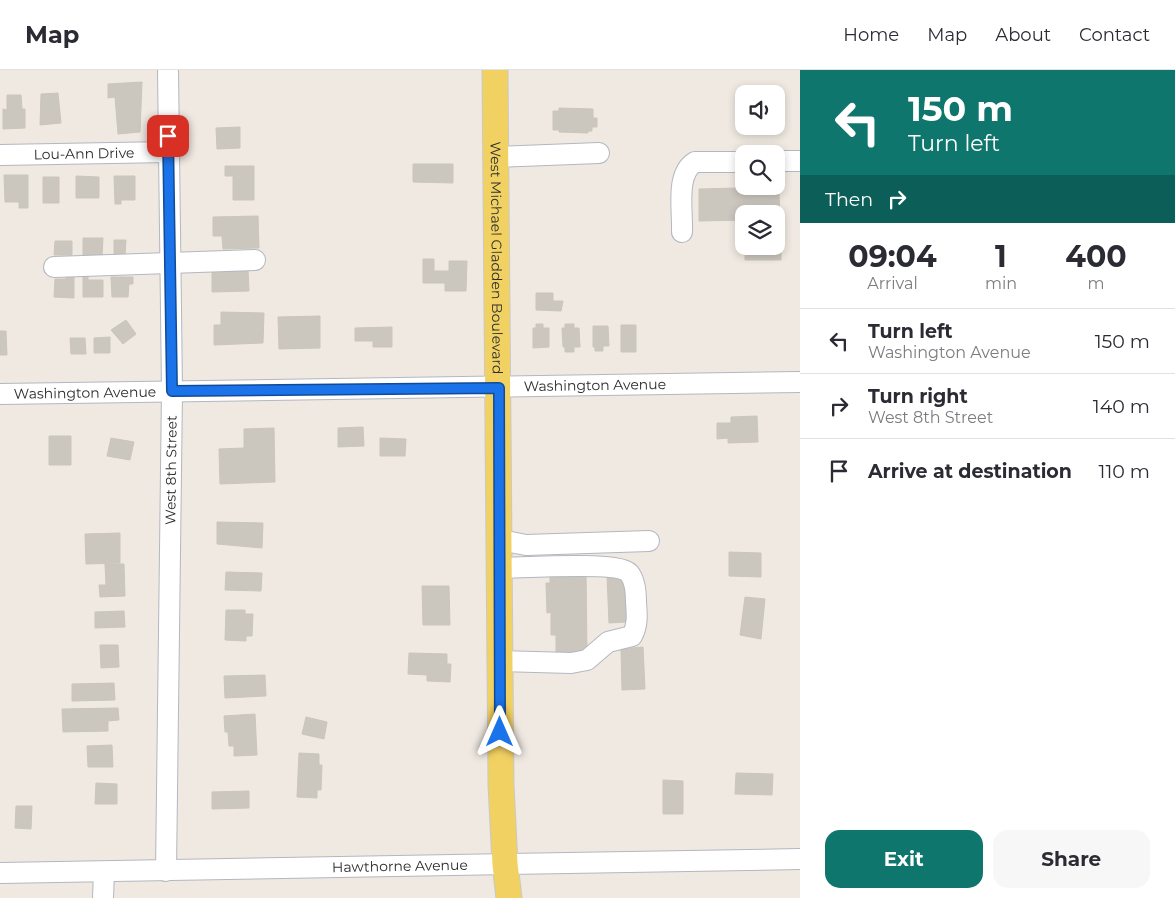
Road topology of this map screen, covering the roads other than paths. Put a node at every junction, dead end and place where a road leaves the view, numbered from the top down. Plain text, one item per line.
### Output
1 (168, 70) edge
2 (495, 70) edge
3 (168, 152) junction
4 (599, 153) dead end
5 (0, 156) edge
6 (496, 157) junction
7 (785, 161) edge
8 (800, 161) edge
9 (735, 162) edge
10 (682, 232) dead end
11 (254, 260) dead end
12 (170, 264) junction
13 (54, 267) dead end
14 (800, 382) edge
15 (499, 388) junction
16 (172, 391) junction
17 (0, 394) edge
18 (500, 540) junction
19 (649, 541) dead end
20 (500, 568) junction
21 (500, 661) junction
22 (800, 859) edge
23 (504, 864) junction
24 (166, 871) junction
25 (104, 872) junction
26 (0, 873) edge
27 (103, 898) edge
28 (509, 898) edge

1 - 3 street, West 8th Street
2 - 6 main road, West Michael Gladden Boulevard
3 - 5 street, Lou-Ann Drive
3 - 12 street, West 8th Street
4 - 6 street
6 - 15 main road, West Michael Gladden Boulevard
7 - 8 street
9 - 10 street
11 - 12 street
12 - 13 street
12 - 16 street, West 8th Street
14 - 15 street, Washington Avenue
15 - 16 street, Washington Avenue
15 - 18 main road, West Michael Gladden Boulevard
16 - 17 street, Washington Avenue
16 - 24 street, West 8th Street
18 - 19 street
18 - 20 main road, West Michael Gladden Boulevard
20 - 21 main road, West Michael Gladden Boulevard
20 - 21 street
21 - 23 main road, West Michael Gladden Boulevard
22 - 23 street, Hawthorne Avenue
23 - 24 street, Hawthorne Avenue
23 - 28 main road, West Michael Gladden Boulevard
24 - 25 street, Hawthorne Avenue
25 - 26 street, Hawthorne Avenue
25 - 27 street

